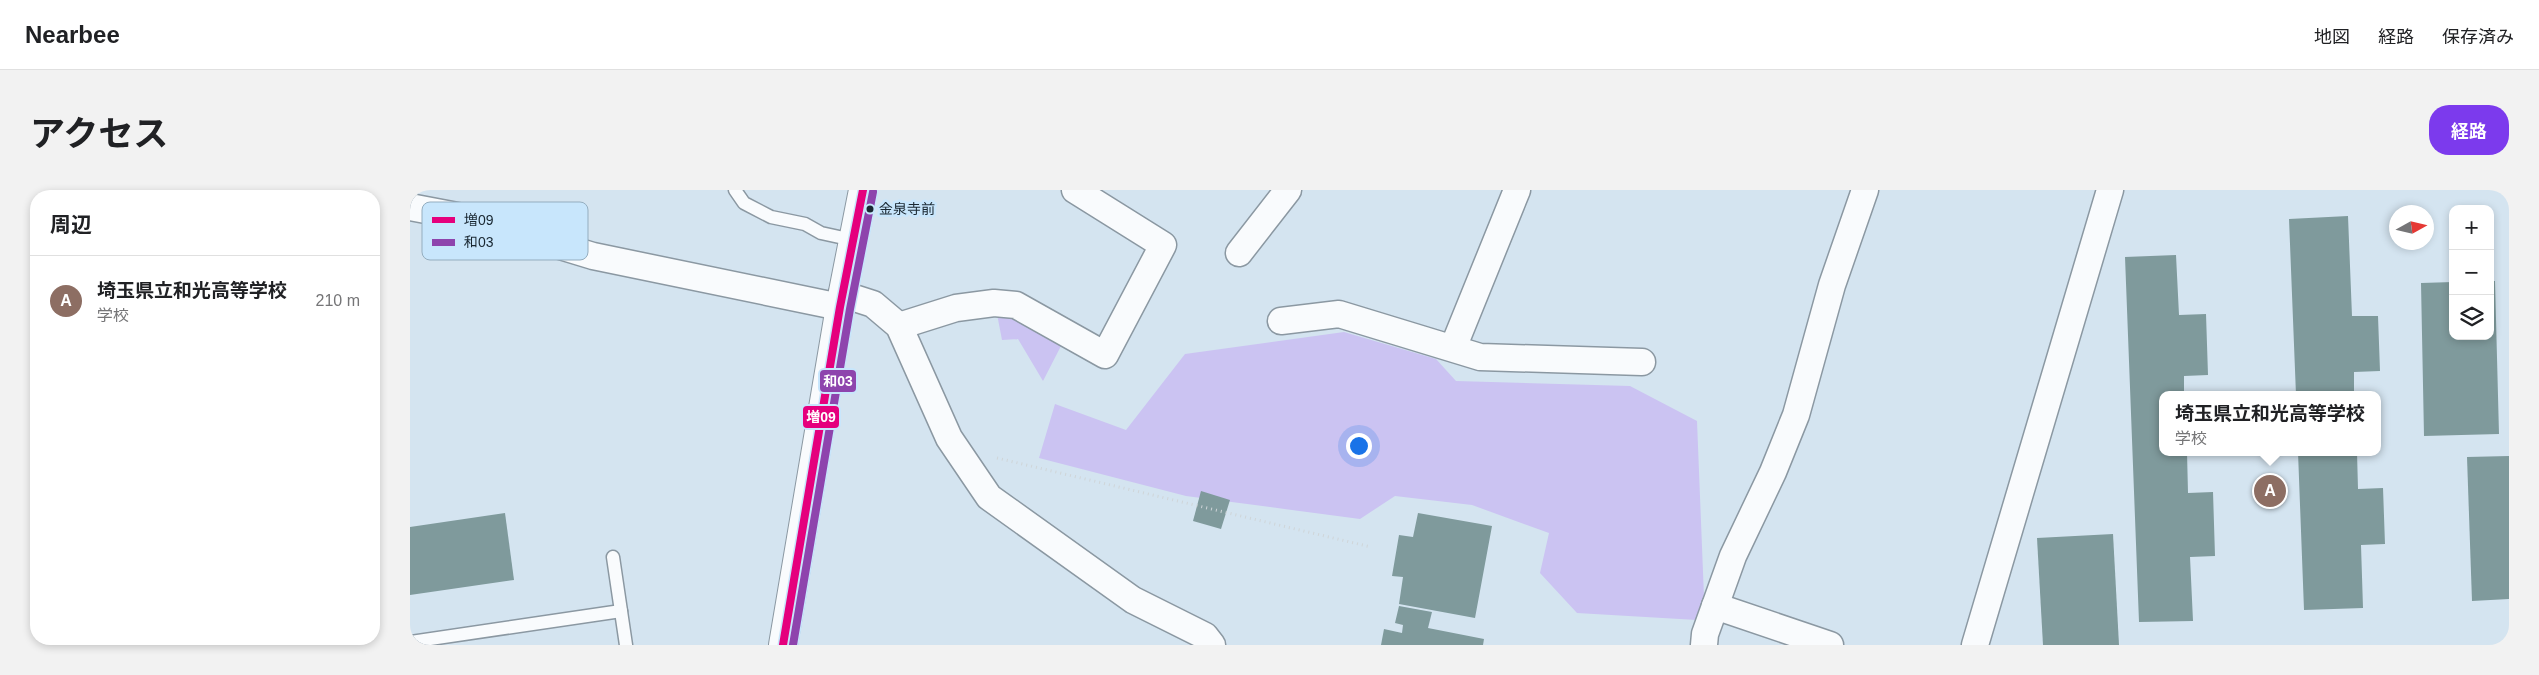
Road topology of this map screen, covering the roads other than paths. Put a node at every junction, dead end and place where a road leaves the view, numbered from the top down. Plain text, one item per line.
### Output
1 (735, 190) edge
2 (863, 190) edge
3 (1075, 190) edge
4 (1288, 190) edge
5 (1517, 190) edge
6 (1865, 190) edge
7 (2110, 190) edge
8 (853, 240) junction
9 (1239, 252) dead end
10 (588, 254) edge
11 (841, 301) junction
12 (1281, 321) dead end
13 (899, 326) junction
14 (1453, 348) junction
15 (1642, 362) dead end
16 (614, 557) dead end
17 (1715, 606) junction
18 (621, 611) junction
19 (410, 642) edge
20 (626, 645) edge
21 (783, 645) edge
22 (1212, 645) edge
23 (1704, 645) edge
24 (1830, 645) edge
25 (1975, 645) edge

1 - 8 lane
2 - 8 street
3 - 13 street
4 - 9 street
5 - 14 street
6 - 17 street
7 - 25 street
8 - 11 street
10 - 11 street
11 - 13 street
11 - 21 street
12 - 14 street
13 - 22 street
14 - 15 street
16 - 18 lane
17 - 23 street
17 - 24 street
18 - 19 lane
18 - 20 lane

